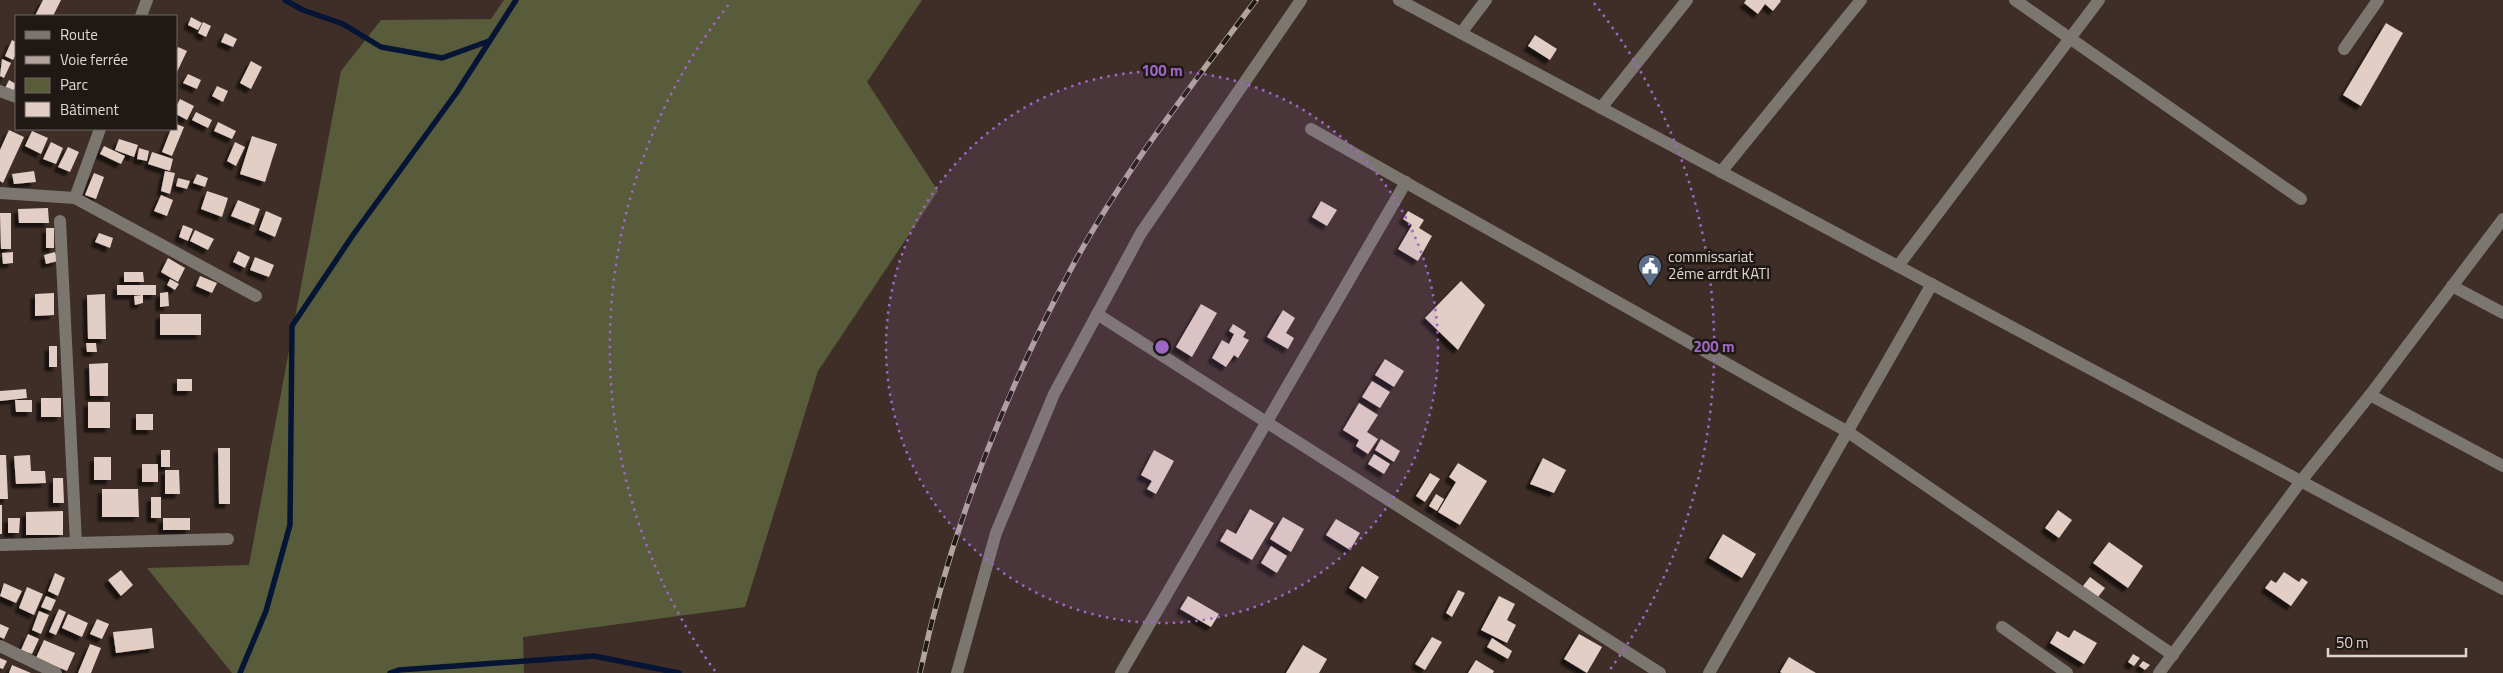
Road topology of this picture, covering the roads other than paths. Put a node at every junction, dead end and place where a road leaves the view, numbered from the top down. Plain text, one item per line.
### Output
1 (147, 0) edge
2 (1301, 0) edge
3 (1399, 0) edge
4 (1486, 0) edge
5 (1687, 0) edge
6 (1861, 0) edge
7 (2015, 0) edge
8 (2099, 0) edge
9 (2378, 0) edge
10 (141, 15) edge
11 (1462, 33) junction
12 (2069, 40) junction
13 (2344, 49) dead end
14 (0, 91) edge
15 (15, 97) edge
16 (1601, 108) junction
17 (1311, 129) dead end
18 (100, 130) edge
19 (1721, 172) junction
20 (1406, 182) junction
21 (0, 193) edge
22 (75, 198) junction
23 (2301, 199) dead end
24 (2503, 219) edge
25 (60, 221) dead end
26 (1898, 266) junction
27 (1932, 284) junction
28 (2452, 286) junction
29 (256, 296) dead end
30 (2503, 313) edge
31 (1097, 314) junction
32 (2370, 396) junction
33 (1266, 422) junction
34 (1848, 432) junction
35 (2503, 466) edge
36 (2301, 481) junction
37 (228, 539) dead end
38 (76, 543) junction
39 (0, 545) edge
40 (2503, 589) edge
41 (2002, 627) dead end
42 (0, 646) edge
43 (2173, 655) junction
44 (56, 673) edge
45 (957, 673) edge
46 (1121, 673) edge
47 (1660, 673) edge
48 (1709, 673) edge
49 (2067, 673) edge
50 (2159, 673) edge

1 - 10 street
2 - 31 street
3 - 11 street
4 - 11 street
5 - 16 street
6 - 19 street
7 - 12 street
8 - 12 street
9 - 13 street
11 - 16 street
12 - 23 street
12 - 26 street
14 - 15 street
16 - 19 street
17 - 20 street
18 - 22 street
19 - 26 street
20 - 33 street
20 - 34 street
21 - 22 street
22 - 29 street
24 - 28 street
25 - 38 street
26 - 27 street
27 - 34 street
27 - 36 street
28 - 30 street
28 - 32 street
31 - 33 street
31 - 45 street
32 - 35 street
32 - 36 street
33 - 46 street
33 - 47 street
34 - 43 street
34 - 48 street
36 - 40 street
36 - 43 street
37 - 38 street
38 - 39 street
41 - 49 street
42 - 44 street
43 - 50 street

